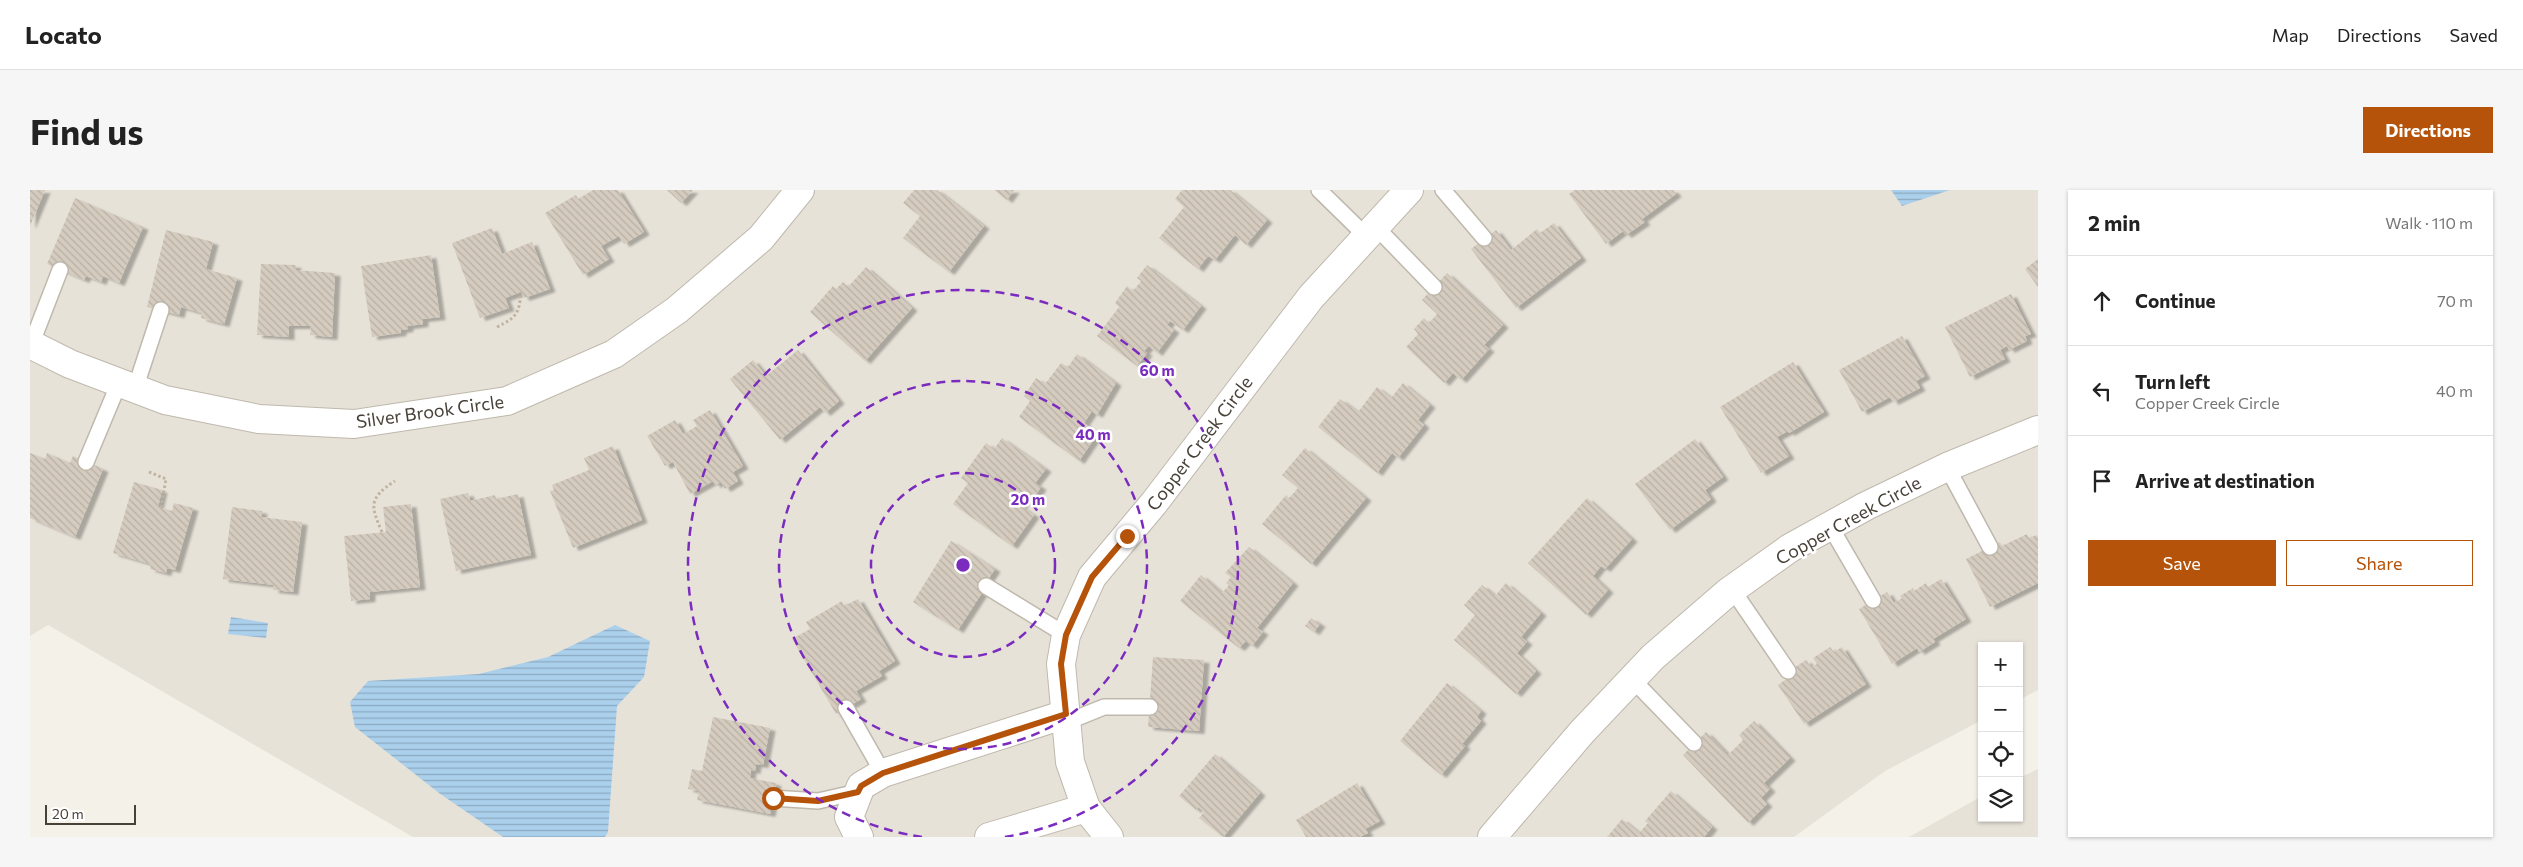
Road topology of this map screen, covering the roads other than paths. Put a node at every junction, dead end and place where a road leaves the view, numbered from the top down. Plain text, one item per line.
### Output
1 (800, 190) edge
2 (1320, 190) edge
3 (1408, 190) edge
4 (1443, 190) edge
5 (1371, 231) junction
6 (1484, 238) dead end
7 (60, 270) dead end
8 (1434, 287) dead end
9 (161, 310) dead end
10 (30, 344) edge
11 (127, 386) junction
12 (2038, 430) edge
13 (86, 462) dead end
14 (1948, 467) junction
15 (1830, 526) junction
16 (1990, 547) dead end
17 (986, 586) dead end
18 (1732, 589) junction
19 (1873, 600) dead end
20 (1066, 635) junction
21 (1788, 671) dead end
22 (1632, 679) junction
23 (1150, 707) dead end
24 (846, 708) dead end
25 (1066, 718) junction
26 (1694, 743) dead end
27 (883, 773) junction
28 (858, 792) junction
29 (773, 798) dead end
30 (1086, 808) junction
31 (859, 837) edge
32 (989, 837) edge
33 (1109, 837) edge
34 (1492, 837) edge

1 - 11 street, Silver Brook Circle
2 - 5 lane
3 - 5 street, Copper Creek Circle
4 - 6 lane
5 - 8 lane
5 - 20 street, Copper Creek Circle
7 - 10 lane
9 - 11 lane
10 - 11 street, Silver Brook Circle
11 - 13 lane
12 - 14 street, Copper Creek Circle
14 - 15 street, Copper Creek Circle
14 - 16 lane
15 - 18 street, Copper Creek Circle
15 - 19 lane
17 - 20 lane
18 - 21 lane
18 - 22 street, Copper Creek Circle
20 - 25 street, Copper Creek Circle
22 - 26 lane
22 - 34 street, Copper Creek Circle
23 - 25 lane
24 - 27 lane
25 - 27 street
25 - 30 street, Copper Creek Circle
27 - 28 street
28 - 29 lane
28 - 31 street
30 - 32 street
30 - 33 street, Copper Creek Circle

